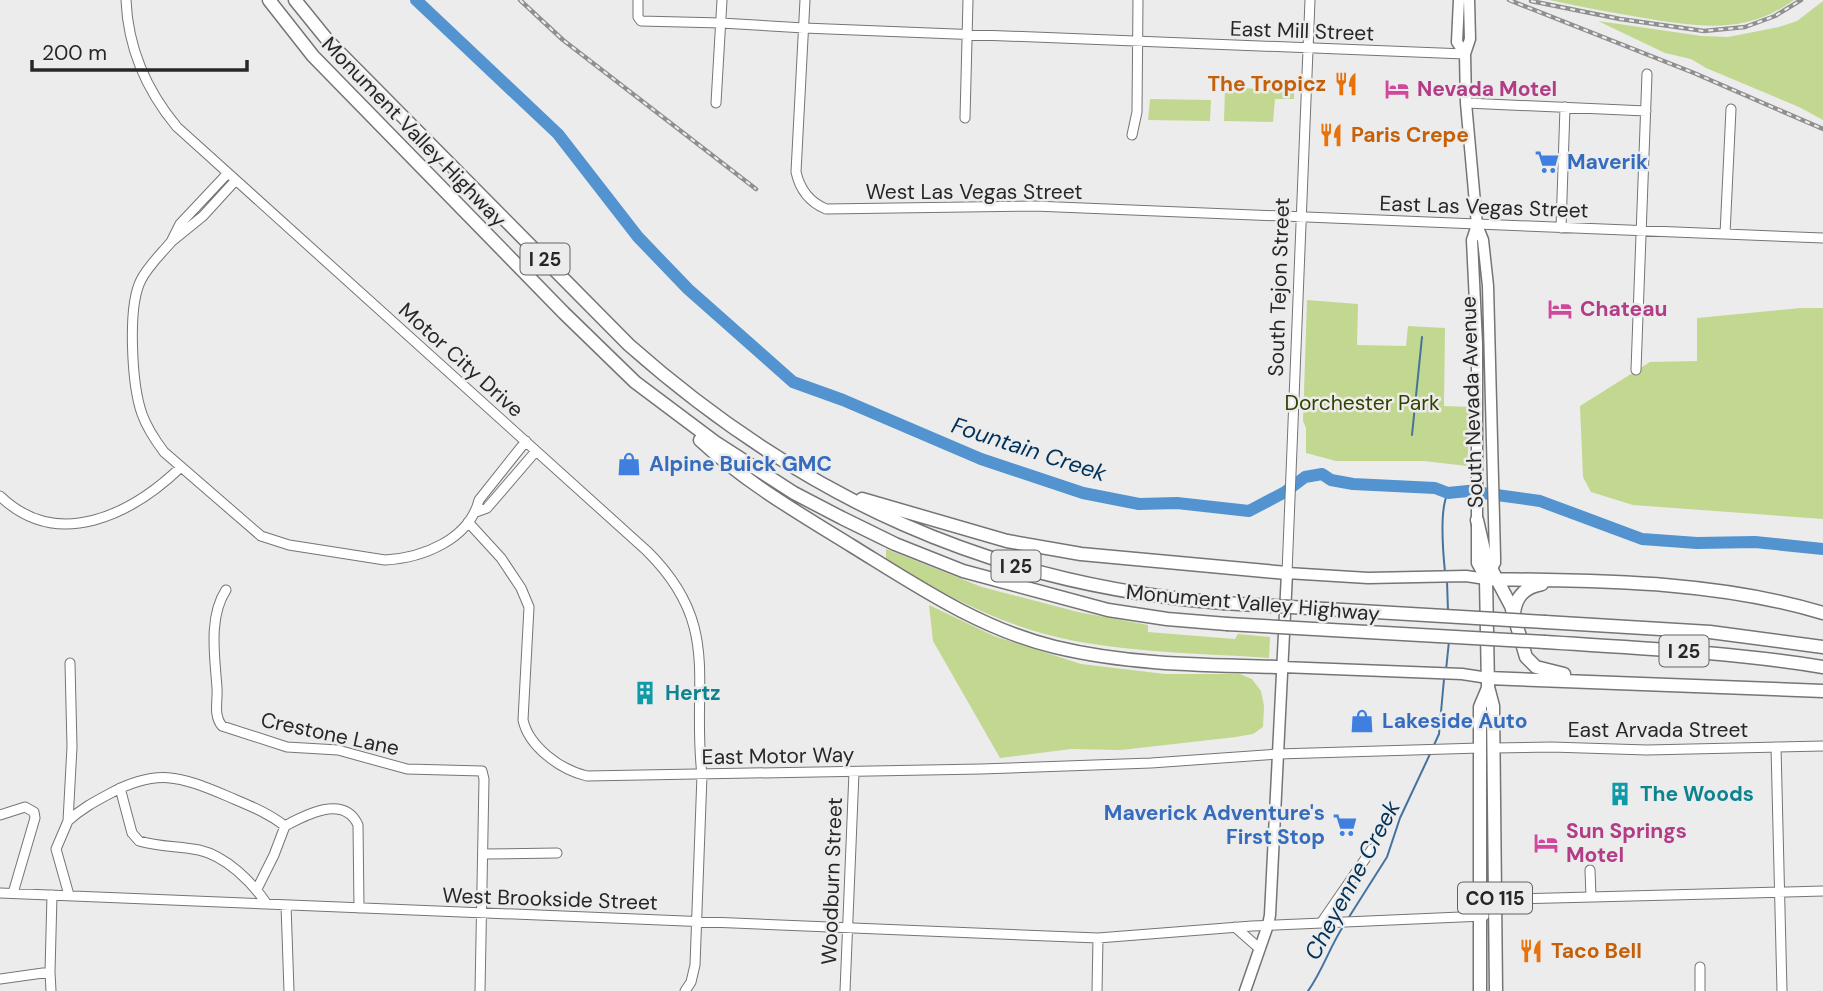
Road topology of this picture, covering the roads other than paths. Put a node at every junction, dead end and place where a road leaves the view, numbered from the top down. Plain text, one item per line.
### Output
1 (126, 0) edge
2 (269, 0) edge
3 (295, 0) edge
4 (638, 0) edge
5 (722, 0) edge
6 (805, 0) edge
7 (968, 0) edge
8 (1138, 0) edge
9 (1310, 0) edge
10 (1459, 0) edge
11 (1469, 0) edge
12 (721, 23) junction
13 (804, 28) junction
14 (968, 34) junction
15 (1138, 42) junction
16 (1308, 49) junction
17 (1465, 54) junction
18 (1647, 74) dead end
19 (716, 103) dead end
20 (1466, 103) junction
21 (1565, 107) junction
22 (1731, 109) dead end
23 (1646, 111) junction
24 (965, 118) dead end
25 (1132, 135) dead end
26 (228, 174) junction
27 (236, 181) junction
28 (1144, 211) joint
29 (1301, 218) junction
30 (1477, 225) junction
31 (1561, 228) junction
32 (1641, 230) junction
33 (1726, 234) junction
34 (1823, 238) edge
35 (172, 242) junction
36 (1636, 370) dead end
37 (661, 404) junction
38 (526, 441) junction
39 (536, 452) junction
40 (181, 467) junction
41 (822, 485) junction
42 (0, 496) edge
43 (476, 512) junction
44 (1477, 520) joint
45 (468, 522) junction
46 (1486, 557) junction
47 (1287, 573) junction
48 (1491, 576) junction
49 (1619, 581) junction
50 (224, 592) dead end
51 (1823, 613) edge
52 (1513, 617) junction
53 (1823, 647) edge
54 (71, 663) dead end
55 (1282, 667) junction
56 (1823, 667) edge
57 (1488, 682) junction
58 (1669, 685) junction
59 (1823, 691) edge
60 (1823, 746) edge
61 (1776, 747) junction
62 (1480, 748) junction
63 (1494, 748) junction
64 (1278, 754) junction
65 (854, 772) junction
66 (702, 775) junction
67 (120, 788) junction
68 (0, 815) edge
69 (68, 821) junction
70 (285, 826) junction
71 (1372, 849) dead end
72 (556, 853) dead end
73 (484, 854) junction
74 (1590, 870) dead end
75 (257, 889) junction
76 (1823, 891) edge
77 (1780, 892) junction
78 (0, 893) edge
79 (13, 893) junction
80 (52, 895) junction
81 (69, 895) junction
82 (1591, 897) junction
83 (1479, 900) junction
84 (1495, 900) junction
85 (267, 904) junction
86 (286, 905) junction
87 (359, 908) junction
88 (483, 913) junction
89 (1495, 915) junction
90 (1479, 916) junction
91 (697, 923) junction
92 (1321, 923) junction
93 (1268, 925) junction
94 (1235, 927) junction
95 (848, 928) junction
96 (1098, 938) junction
97 (1260, 949) junction
98 (1700, 967) dead end
99 (50, 972) junction
100 (0, 979) edge
101 (1481, 989) edge
102 (51, 991) edge
103 (289, 991) edge
104 (480, 991) edge
105 (685, 991) edge
106 (845, 991) edge
107 (1097, 991) edge
108 (1245, 991) edge
109 (1496, 991) edge
110 (1700, 991) edge
111 (1782, 991) edge

1 - 26 street, Motor City Drive
2 - 37 highway, Monument Valley Highway / I 25
3 - 41 highway, Monument Valley Highway / I 25
4 - 12 street, East Mill Street
5 - 12 street
6 - 13 street
7 - 14 street
8 - 15 street
9 - 16 street, South Tejon Street
10 - 17 main road, South Nevada Avenue
11 - 17 main road, South Nevada Avenue
12 - 13 street, East Mill Street
12 - 19 street
13 - 14 street, East Mill Street
13 - 28 street, West Las Vegas Street
14 - 15 street, East Mill Street
14 - 24 street
15 - 16 street, East Mill Street
15 - 25 street
16 - 17 street, East Mill Street
16 - 29 street, South Tejon Street
17 - 20 main road, South Nevada Avenue
18 - 23 street
20 - 21 street
20 - 30 main road, South Nevada Avenue
21 - 23 street
21 - 31 street
22 - 33 street
23 - 32 street
26 - 27 street, Motor City Drive
26 - 35 street
27 - 35 street
27 - 38 street, Motor City Drive
28 - 29 street, East Las Vegas Street
29 - 30 street, East Las Vegas Street
29 - 47 street, South Tejon Street
30 - 31 street, East Las Vegas Street
30 - 44 main road, South Nevada Avenue
30 - 46 main road, South Nevada Avenue
31 - 32 street, East Las Vegas Street
32 - 33 street, East Las Vegas Street
32 - 36 street
33 - 34 street, East Las Vegas Street
35 - 40 street
37 - 55 highway
37 - 56 highway, Monument Valley Highway / I 25, bridge
38 - 39 street, Motor City Drive
38 - 43 street
39 - 43 street
39 - 66 street, Motor City Drive
40 - 42 street
40 - 45 street
41 - 47 highway
41 - 53 highway, Monument Valley Highway / I 25, bridge
43 - 45 street
44 - 46 highway
45 - 66 street, East Motor Way
46 - 48 highway
47 - 48 main road
47 - 55 main road, South Tejon Street
48 - 49 highway
48 - 52 highway
48 - 57 highway, CO 115
49 - 51 highway
49 - 52 highway
50 - 73 street, Crestone Lane
52 - 58 highway
54 - 69 street
55 - 57 main road
55 - 64 main road, South Tejon Street
57 - 58 highway
57 - 62 highway, CO 115
57 - 63 highway, CO 115
58 - 59 highway
60 - 61 street, East Arvada Street
61 - 63 street, East Arvada Street
61 - 77 street
62 - 64 street
62 - 83 highway, CO 115
63 - 84 highway, CO 115
64 - 65 street, East Motor Way
64 - 93 main road, South Tejon Street
65 - 66 street, East Motor Way
65 - 95 street, Woodburn Street
66 - 91 street, Motor City Drive
67 - 69 street
67 - 70 street
67 - 75 street
68 - 79 street
69 - 81 street
70 - 75 street
70 - 87 street
71 - 92 street
72 - 73 street
73 - 88 street
74 - 82 street
75 - 85 street
76 - 77 street
77 - 82 street
77 - 111 street
78 - 79 street, West Brookside Street
79 - 80 street, West Brookside Street
80 - 81 street, West Brookside Street
80 - 99 street
81 - 85 street, West Brookside Street
82 - 84 street
83 - 84 street
83 - 90 highway, CO 115
84 - 89 highway, CO 115
85 - 86 street, West Brookside Street
86 - 87 street, West Brookside Street
86 - 103 street
87 - 88 street, West Brookside Street
88 - 91 street, West Brookside Street
88 - 104 street
89 - 90 street, West Brookside Street
89 - 109 highway, CO 115
90 - 92 street, West Brookside Street
90 - 101 highway, CO 115
91 - 95 street, West Brookside Street
91 - 105 street, Motor City Drive
92 - 93 street, West Brookside Street
93 - 94 street, West Brookside Street
93 - 97 main road, South Tejon Street
94 - 96 street, West Brookside Street
94 - 97 street
95 - 96 street, West Brookside Street
95 - 106 street, Woodburn Street
96 - 107 street
97 - 108 main road, South Tejon Street
98 - 110 street
99 - 100 street
99 - 102 street

